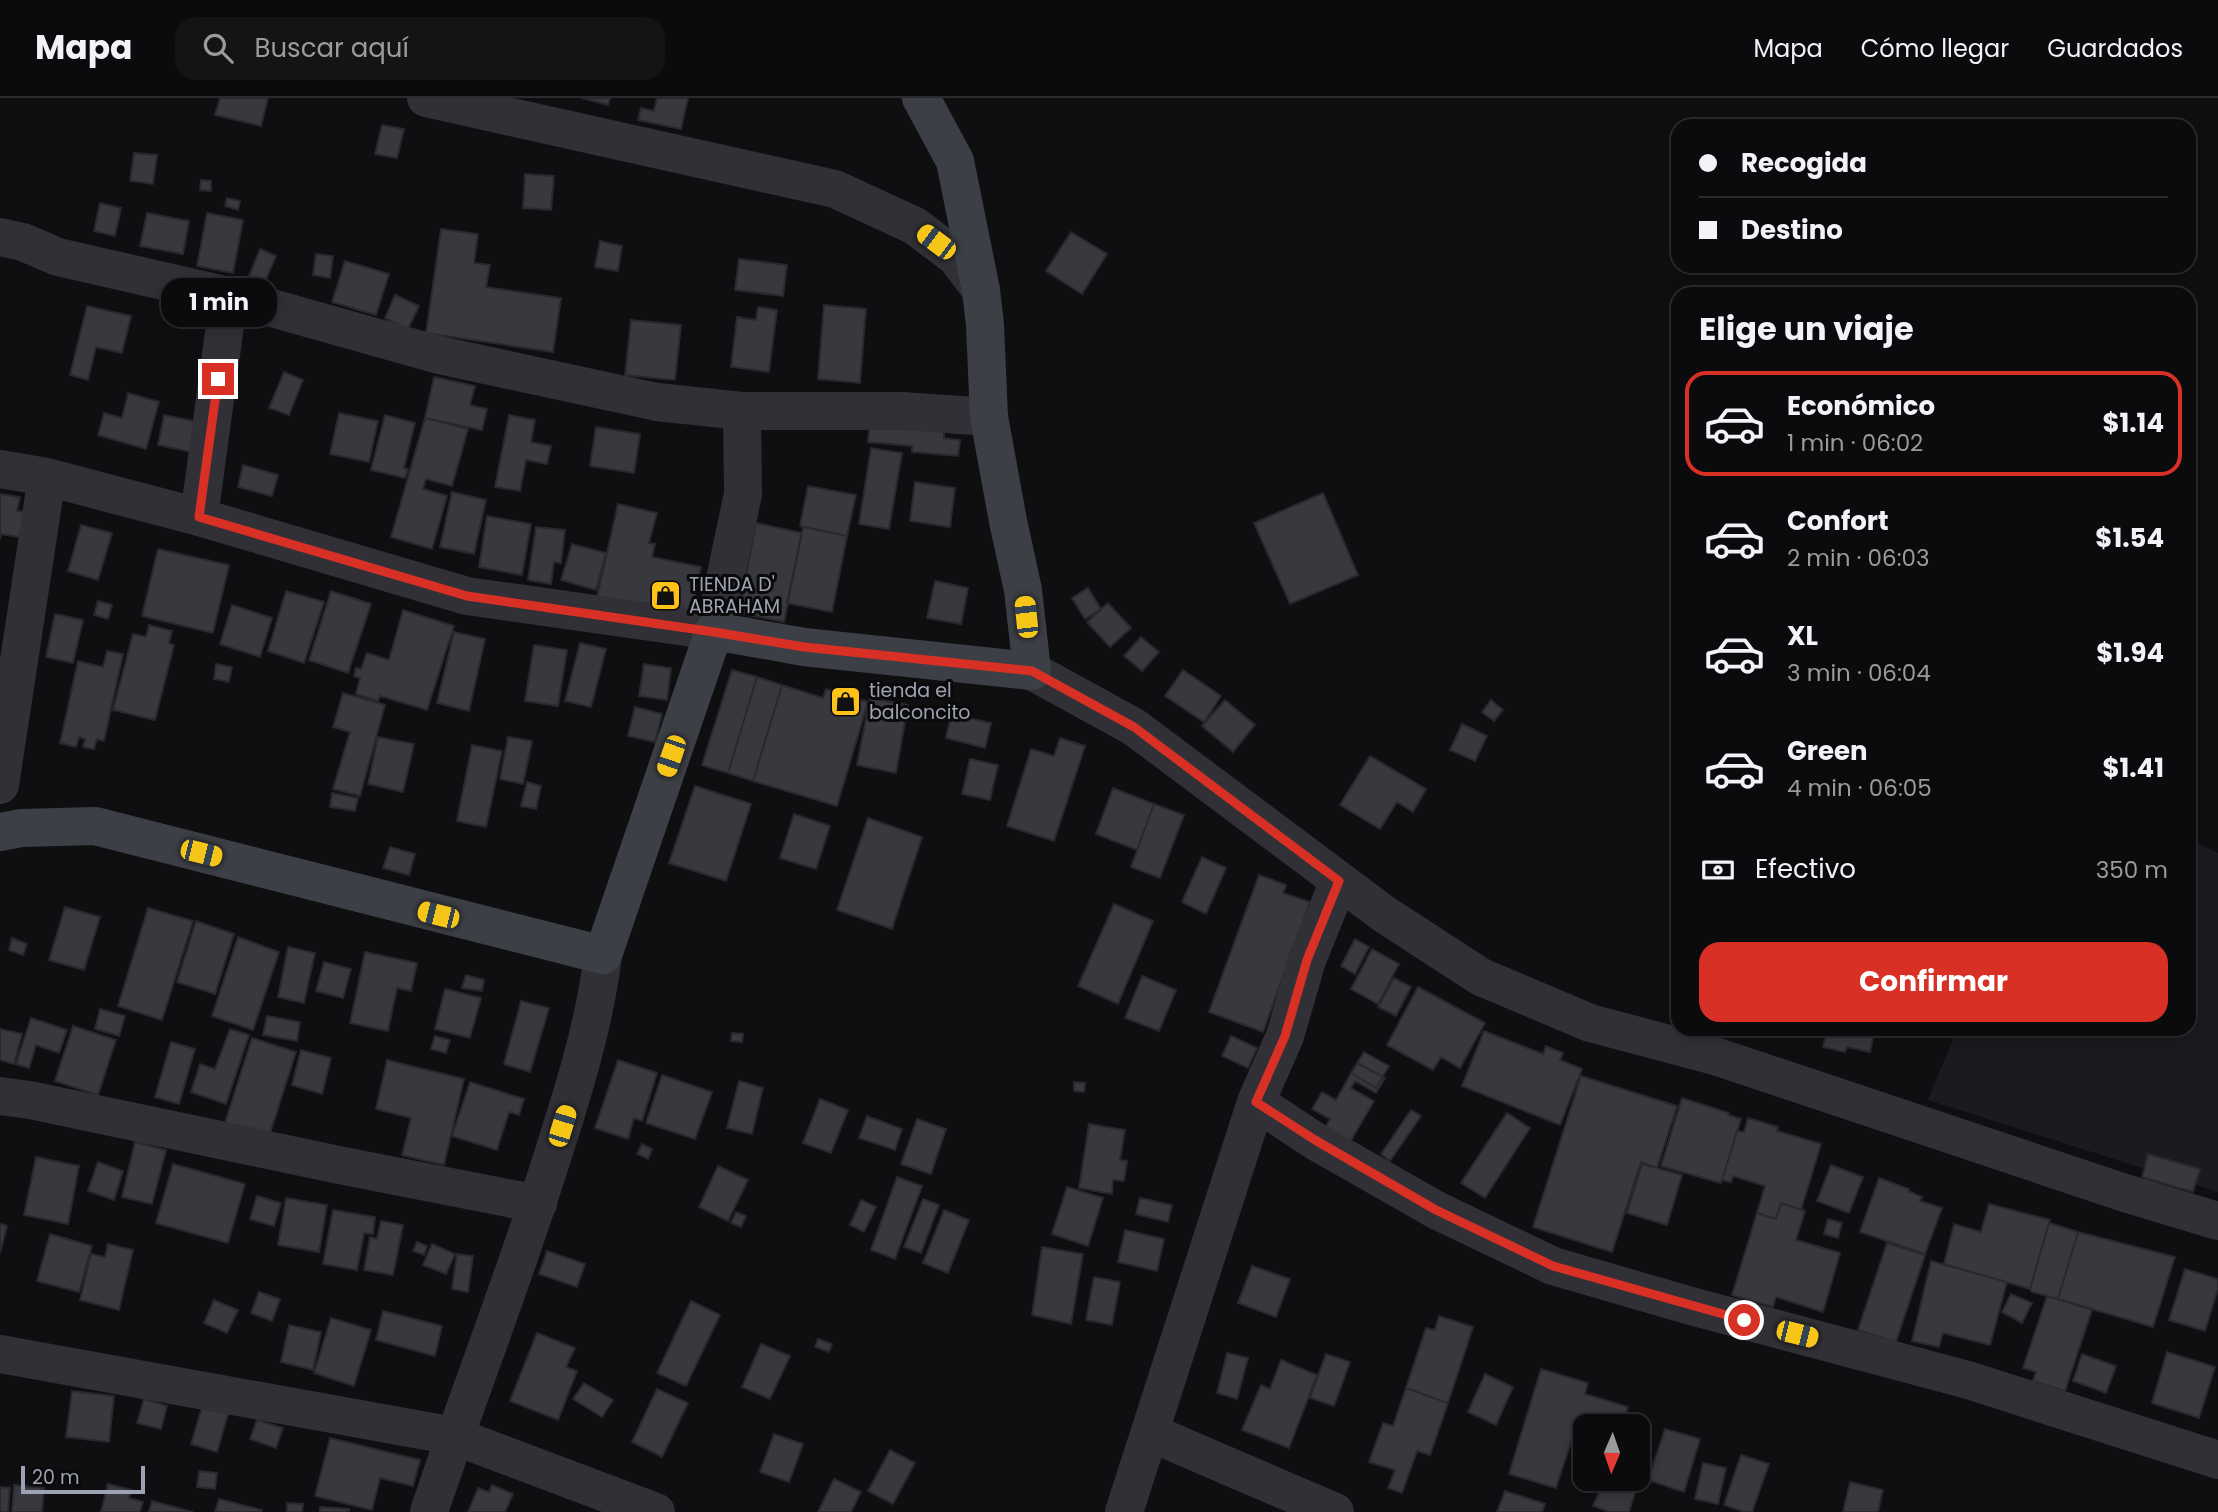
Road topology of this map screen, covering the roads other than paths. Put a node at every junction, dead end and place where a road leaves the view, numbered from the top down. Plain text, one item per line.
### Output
1 (426, 98) edge
2 (921, 98) edge
3 (0, 237) edge
4 (981, 290) junction
5 (229, 296) junction
6 (742, 411) junction
7 (989, 417) junction
8 (0, 469) edge
9 (47, 477) junction
10 (199, 517) junction
11 (714, 632) junction
12 (1032, 671) junction
13 (0, 785) edge
14 (0, 832) edge
15 (1339, 881) junction
16 (603, 955) junction
17 (0, 1097) edge
18 (1256, 1102) junction
19 (538, 1204) junction
20 (2218, 1221) edge
21 (0, 1354) edge
22 (1151, 1433) junction
23 (454, 1436) junction
24 (2218, 1460) edge
25 (429, 1512) edge
26 (656, 1512) edge
27 (1124, 1512) edge
28 (1335, 1512) edge

1 - 4 street
2 - 4 street
3 - 5 street
4 - 7 street
5 - 6 street
5 - 10 street
6 - 7 street
6 - 11 street
7 - 12 street
8 - 9 street
9 - 10 street
9 - 13 street
10 - 11 street
11 - 12 street
11 - 16 street
12 - 15 street
14 - 16 street
15 - 18 street
15 - 20 street
16 - 19 street
17 - 19 street
18 - 22 street
18 - 24 street
19 - 23 street
21 - 23 street
22 - 27 street
22 - 28 street
23 - 25 street
23 - 26 street

